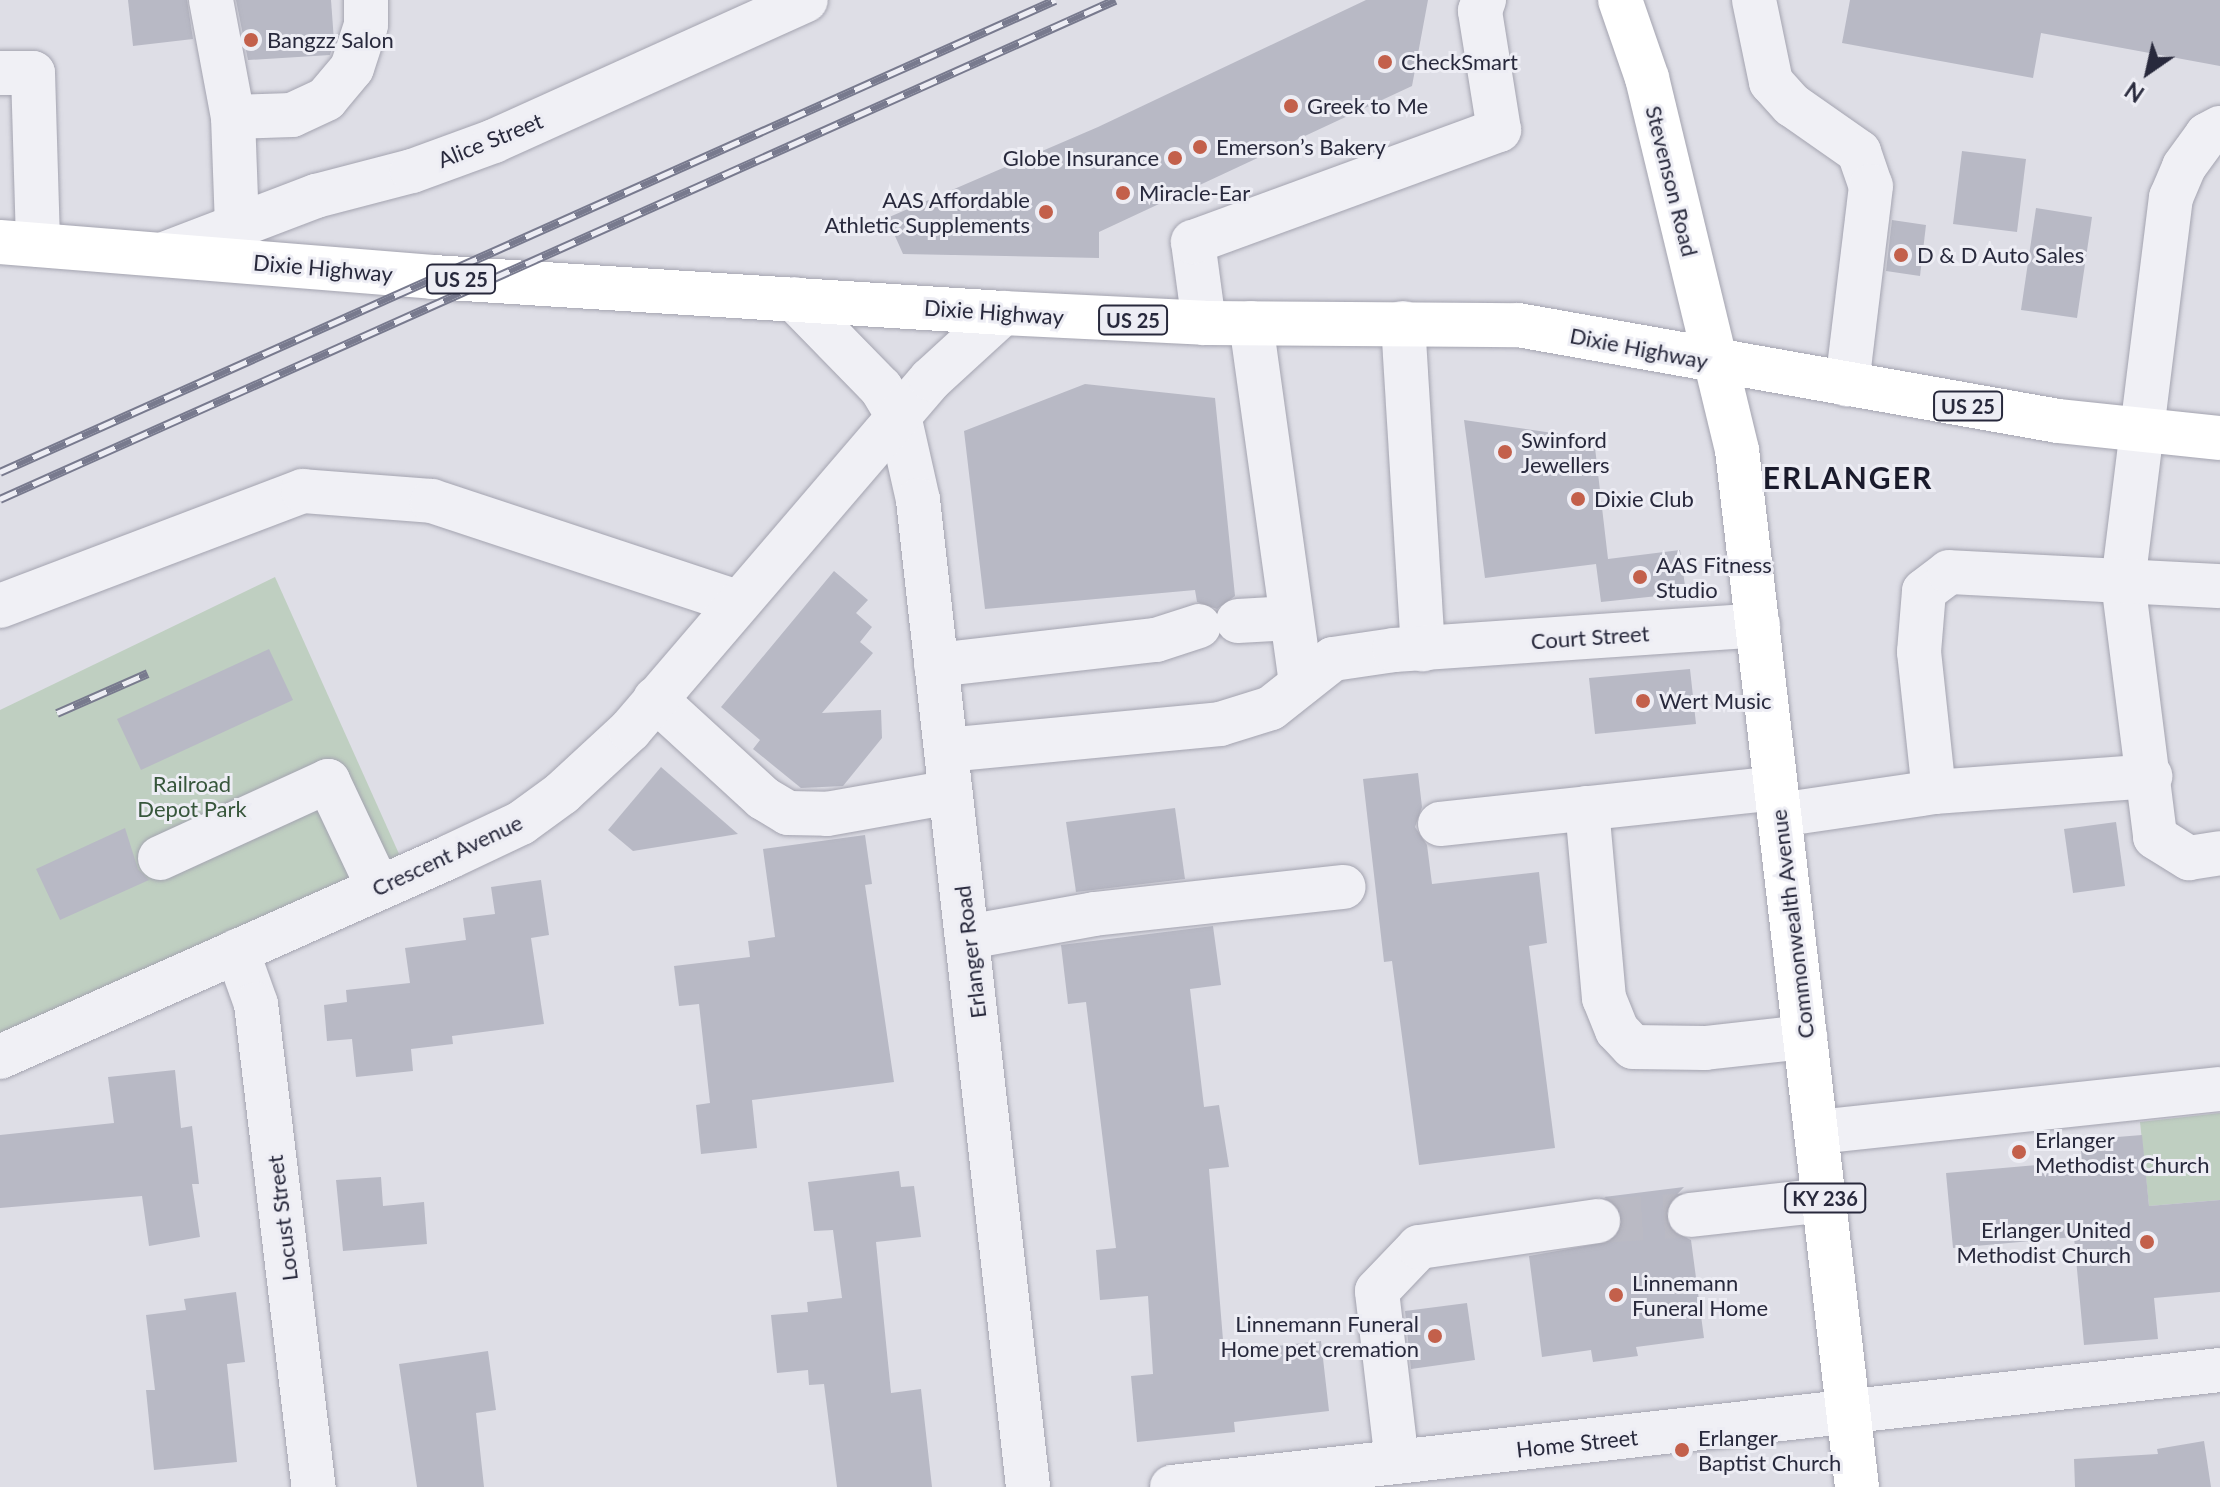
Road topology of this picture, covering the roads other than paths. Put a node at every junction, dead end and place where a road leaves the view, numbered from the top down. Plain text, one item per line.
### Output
1 (211, 0) edge
2 (366, 0) edge
3 (806, 0) edge
4 (1484, 0) edge
5 (1620, 0) edge
6 (1754, 0) edge
7 (0, 73) edge
8 (233, 117) junction
9 (2220, 128) edge
10 (237, 226) junction
11 (19, 243) edge
12 (164, 254) junction
13 (794, 299) junction
14 (1003, 313) junction
15 (1204, 323) junction
16 (1251, 323) junction
17 (1403, 323) junction
18 (1717, 363) junction
19 (1847, 385) junction
20 (900, 420) junction
21 (2139, 430) junction
22 (2220, 438) edge
23 (2123, 582) junction
24 (2220, 586) edge
25 (738, 602) junction
26 (0, 606) edge
27 (1291, 618) junction
28 (1758, 625) junction
29 (1423, 649) junction
30 (936, 665) junction
31 (1301, 684) junction
32 (655, 699) junction
33 (948, 771) junction
34 (2150, 776) junction
35 (1934, 792) junction
36 (1777, 801) junction
37 (1587, 808) junction
38 (1440, 824) dead end
39 (2220, 853) edge
40 (160, 858) dead end
41 (378, 887) junction
42 (1344, 887) dead end
43 (968, 937) junction
44 (237, 951) junction
45 (1805, 1037) junction
46 (0, 1057) edge
47 (2220, 1089) edge
48 (1817, 1132) junction
49 (1825, 1200) junction
50 (1690, 1215) tunnel mouth
51 (1598, 1221) tunnel mouth
52 (2220, 1370) edge
53 (1849, 1413) junction
54 (1386, 1471) edge
55 (314, 1487) edge
56 (1028, 1487) edge
57 (1172, 1487) edge
58 (1857, 1487) edge

1 - 8 street
2 - 8 street
3 - 10 street, Alice Street
4 - 15 street
5 - 18 main road, Stevenson Road / KY 236
6 - 19 street
7 - 11 street
8 - 10 street
9 - 21 street
10 - 12 street, Alice Street
11 - 12 main road, Dixie Highway / US 25
12 - 13 main road, Dixie Highway / US 25
13 - 14 main road, Dixie Highway / US 25
13 - 20 street, Erlanger Road
14 - 15 main road, Dixie Highway / US 25
14 - 20 street
15 - 16 main road, Dixie Highway / US 25
16 - 17 main road, Dixie Highway / US 25
16 - 27 street
17 - 18 main road, Dixie Highway / US 25
17 - 29 street
18 - 19 main road, Dixie Highway / US 25
18 - 28 main road, Commonwealth Avenue / KY 236
19 - 21 main road, Dixie Highway / US 25
20 - 25 street, Crescent Avenue
20 - 30 street, Erlanger Road
21 - 22 main road, Dixie Highway / US 25
21 - 23 street
23 - 24 street
23 - 34 street
23 - 35 street
25 - 26 street
25 - 32 street, Crescent Avenue
27 - 30 street
27 - 31 street
28 - 29 street, Court Street
28 - 36 main road, Commonwealth Avenue / KY 236
29 - 31 street, Court Street
30 - 33 street, Erlanger Road
31 - 33 street, Court Street
32 - 33 street, Court Street
32 - 41 street, Crescent Avenue
33 - 43 street, Erlanger Road
34 - 35 street
34 - 39 street
35 - 36 street
36 - 37 street
36 - 45 main road, Commonwealth Avenue / KY 236
37 - 38 street
37 - 45 street
40 - 41 street
41 - 44 street, Crescent Avenue
42 - 43 street
43 - 56 street, Erlanger Road
44 - 46 street, Crescent Avenue
44 - 55 street, Locust Street
45 - 48 main road, Commonwealth Avenue / KY 236
47 - 48 street
48 - 49 main road, Commonwealth Avenue / KY 236
49 - 50 street
49 - 53 main road, Commonwealth Avenue / KY 236
51 - 54 street
52 - 53 street, Home Street
53 - 54 street, Home Street
53 - 58 main road, Commonwealth Avenue / KY 236
54 - 57 street, Home Street

